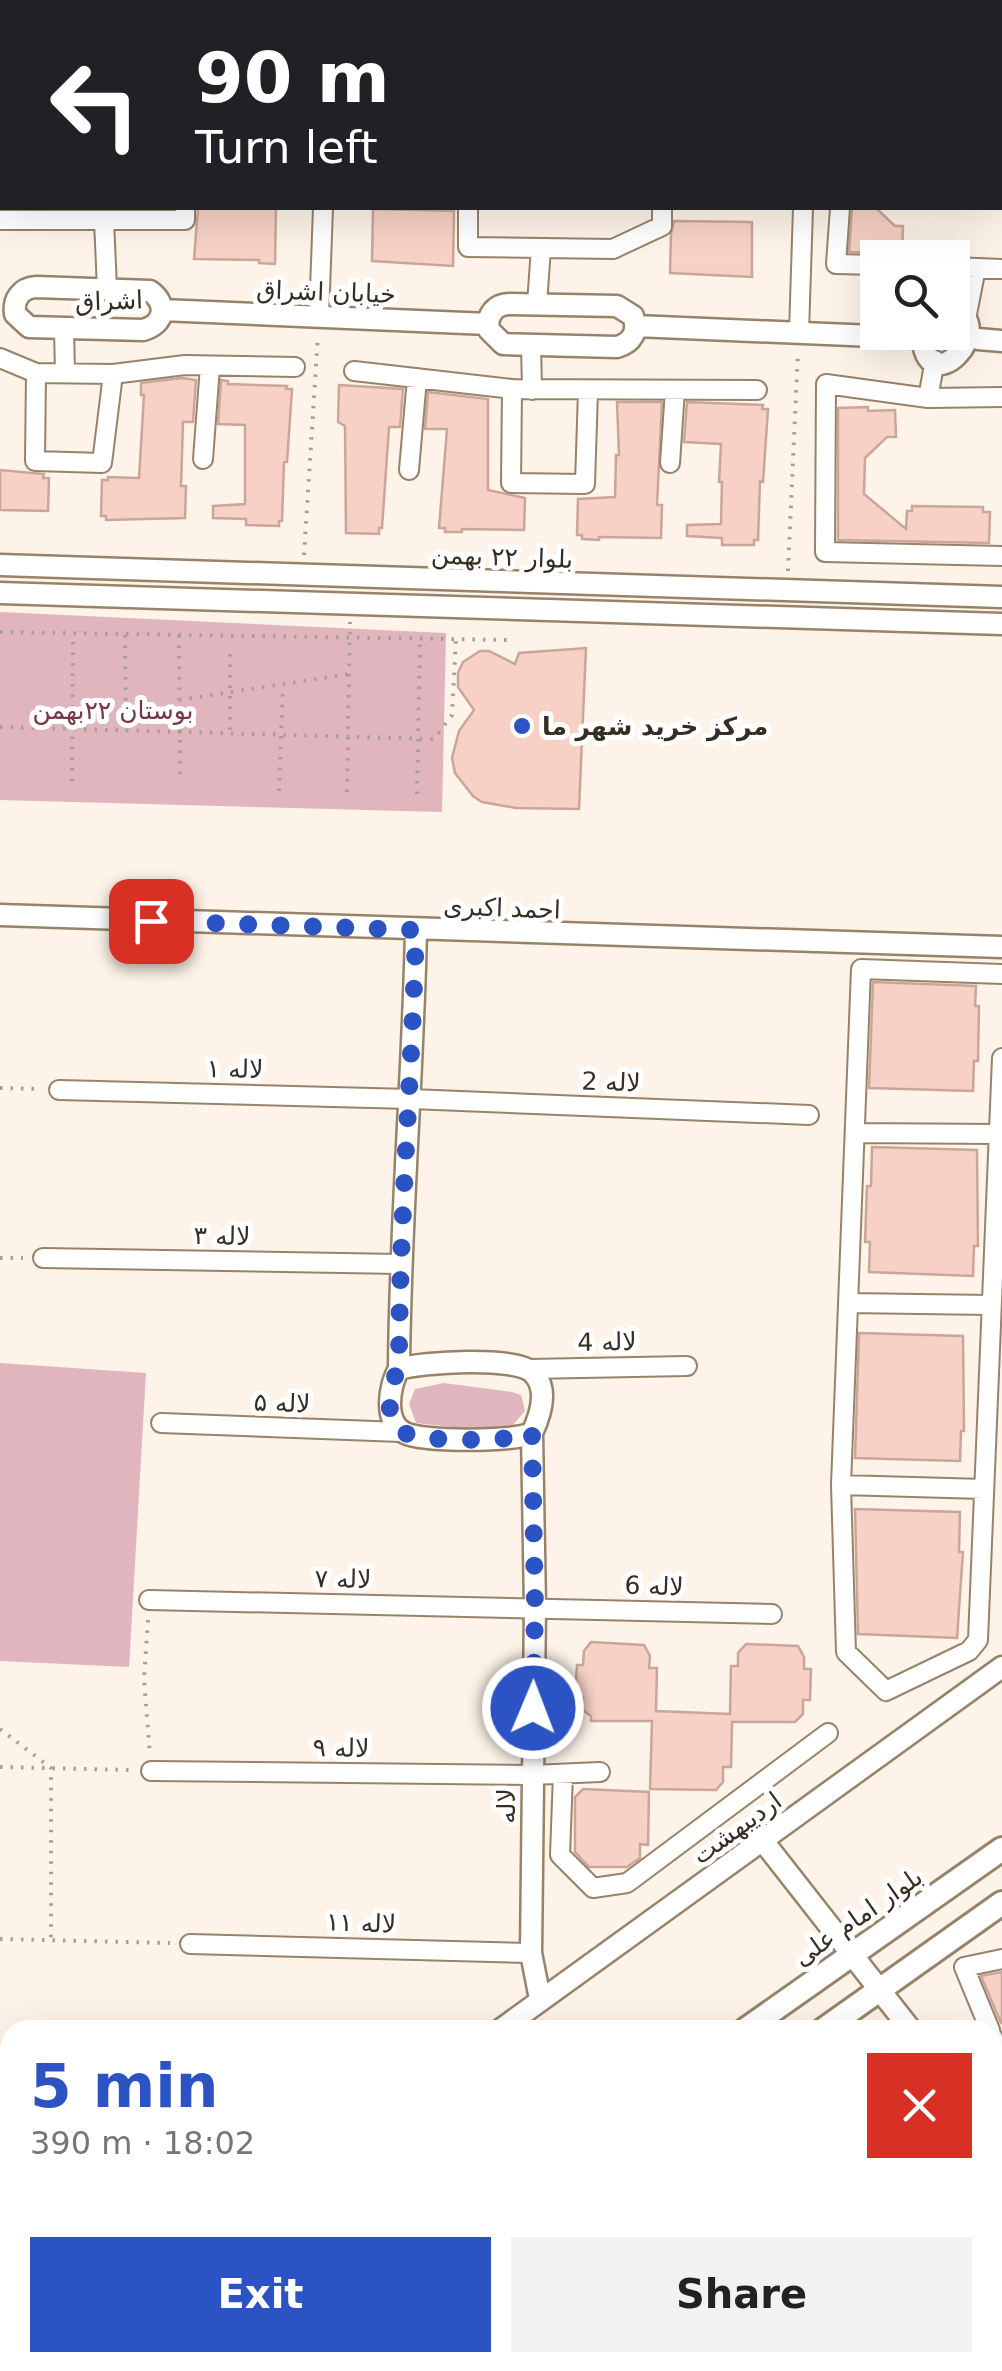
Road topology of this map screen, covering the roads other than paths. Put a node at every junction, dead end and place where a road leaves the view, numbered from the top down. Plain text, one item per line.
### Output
1 (185, 210) edge
2 (322, 210) edge
3 (468, 210) edge
4 (662, 210) edge
5 (803, 210) edge
6 (840, 210) edge
7 (0, 220) edge
8 (104, 220) junction
9 (541, 248) junction
10 (860, 265) edge
11 (970, 268) edge
12 (976, 268) junction
13 (1002, 269) edge
14 (970, 284) edge
15 (107, 288) junction
16 (537, 304) junction
17 (7, 307) edge
18 (162, 310) junction
19 (319, 316) junction
20 (970, 318) edge
21 (488, 324) junction
22 (636, 326) junction
23 (64, 328) junction
24 (799, 333) junction
25 (860, 334) edge
26 (978, 339) junction
27 (1002, 340) edge
28 (530, 344) junction
29 (926, 350) edge
30 (0, 358) edge
31 (936, 360) junction
32 (210, 366) junction
33 (295, 367) dead end
34 (354, 370) dead end
35 (36, 373) junction
36 (64, 373) junction
37 (112, 374) junction
38 (417, 378) junction
39 (512, 389) junction
40 (532, 390) junction
41 (675, 390) junction
42 (757, 390) dead end
43 (588, 391) junction
44 (1002, 397) edge
45 (928, 398) junction
46 (203, 459) dead end
47 (670, 463) dead end
48 (408, 470) dead end
49 (1002, 556) edge
50 (0, 565) edge
51 (0, 593) edge
52 (1002, 597) edge
53 (1002, 624) edge
54 (0, 915) edge
55 (416, 930) junction
56 (1002, 948) edge
57 (1002, 974) edge
58 (1002, 1058) edge
59 (59, 1090) road end
60 (411, 1098) junction
61 (809, 1115) dead end
62 (855, 1133) junction
63 (998, 1134) junction
64 (43, 1258) road end
65 (400, 1264) junction
66 (848, 1303) junction
67 (991, 1305) junction
68 (686, 1366) dead end
69 (399, 1369) junction
70 (528, 1369) junction
71 (162, 1423) dead end
72 (401, 1432) junction
73 (532, 1433) junction
74 (841, 1485) junction
75 (984, 1488) junction
76 (149, 1600) road end
77 (535, 1607) junction
78 (772, 1614) dead end
79 (1002, 1667) edge
80 (828, 1733) dead end
81 (151, 1771) road end
82 (600, 1772) dead end
83 (562, 1774) junction
84 (531, 1775) junction
85 (762, 1842) junction
86 (1002, 1850) edge
87 (1002, 1904) edge
88 (190, 1944) road end
89 (531, 1953) junction
90 (852, 1955) junction
91 (1002, 1958) edge
92 (880, 1990) junction
93 (540, 1998) junction
94 (512, 2020) edge
95 (759, 2020) edge
96 (837, 2020) edge
97 (902, 2020) edge
98 (986, 2020) edge

1 - 8 street
2 - 19 street
3 - 9 street
4 - 9 street
5 - 24 street
6 - 10 street
7 - 8 street
8 - 15 street
9 - 16 street
11 - 12 street
12 - 13 street
12 - 14 street
15 - 17 street, اشراق
15 - 18 street, اشراق
16 - 21 street
16 - 22 street
17 - 23 street, اشراق
18 - 19 street, خیابان اشراق
18 - 23 street, اشراق
19 - 21 street, خیابان اشراق
20 - 26 street
21 - 28 street
22 - 24 street
22 - 28 street
23 - 36 street
24 - 25 street
26 - 27 street
26 - 31 street
28 - 40 street
29 - 31 street
30 - 35 street
31 - 45 street
32 - 33 street
32 - 37 street
32 - 46 street
34 - 38 street
35 - 36 street
35 - 37 street
36 - 37 street
38 - 39 street
38 - 48 street
39 - 40 street
39 - 43 street
40 - 43 street
41 - 42 street
41 - 43 street
41 - 47 street
44 - 45 street
45 - 49 street
50 - 52 street, بلوار ۲۲ بهمن
51 - 53 street, بلوار ۲۲ بهمن
54 - 55 street, احمد اکبری
55 - 56 street, احمد اکبری
55 - 60 street
57 - 62 street
58 - 63 street
59 - 60 street, لاله ۱
60 - 61 street, لاله 2
60 - 65 street
62 - 63 street
62 - 66 street
63 - 67 street
64 - 65 street, لاله ۳
65 - 69 street
66 - 67 street
66 - 74 street
67 - 75 street
68 - 70 street, لاله 4
69 - 70 street
69 - 72 street
70 - 73 street, لاله
71 - 72 street, لاله ۵
72 - 73 street
73 - 77 street, لاله
74 - 75 street
74 - 75 street
76 - 77 street, لاله ۷
77 - 78 street, لاله 6
77 - 84 street, لاله
79 - 85 street, اردیبهشت
80 - 83 street
81 - 84 street, لاله ۹
82 - 83 street, لاله ۹
83 - 84 street, لاله ۹
84 - 89 street, لاله
85 - 90 street
85 - 93 street, اردیبهشت
86 - 90 main road, بلوار امام علی
87 - 92 main road
88 - 89 street, لاله ۱۱
89 - 93 street, لاله
90 - 92 street
90 - 95 main road, بلوار امام علی
91 - 98 street
92 - 96 main road
92 - 97 street
93 - 94 street, اردیبهشت

